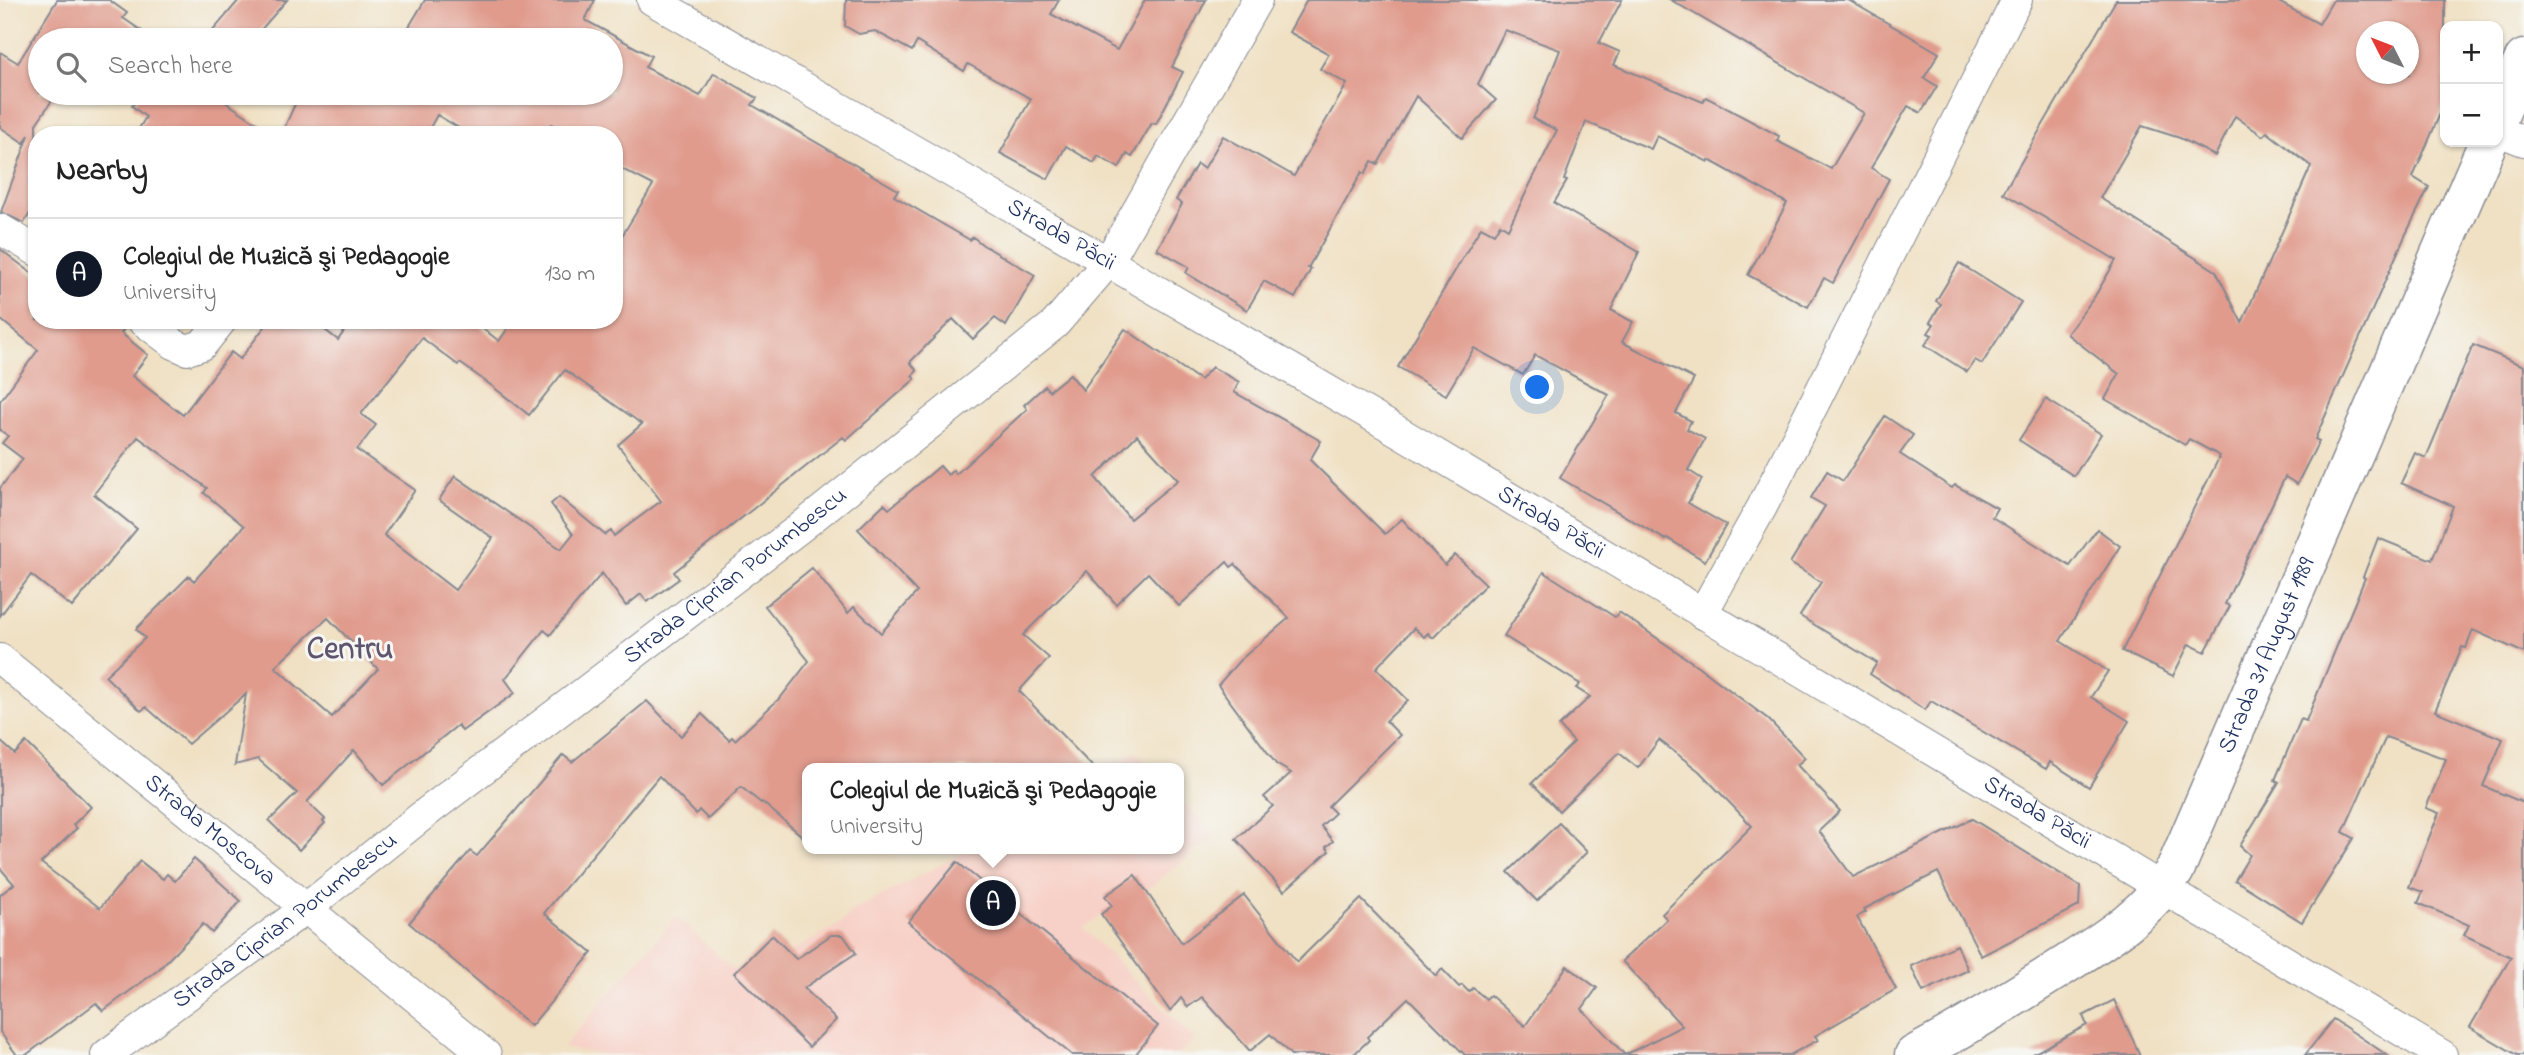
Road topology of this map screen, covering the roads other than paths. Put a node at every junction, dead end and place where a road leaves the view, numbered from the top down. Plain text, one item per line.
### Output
1 (652, 0) edge
2 (1257, 0) edge
3 (2017, 0) edge
4 (2524, 59) edge
5 (2503, 107) edge
6 (2503, 133) edge
7 (2524, 141) edge
8 (2486, 147) edge
9 (0, 229) edge
10 (28, 246) edge
11 (1108, 262) junction
12 (154, 329) edge
13 (215, 329) edge
14 (1702, 614) junction
15 (0, 659) edge
16 (2162, 890) junction
17 (305, 909) junction
18 (106, 1055) edge
19 (486, 1055) edge
20 (1914, 1055) edge
21 (2442, 1055) edge

1 - 11 street, Strada Păcii
2 - 11 street, Strada Ciprian Porumbescu
3 - 14 street
4 - 5 main road
6 - 7 street
8 - 16 main road, Strada 31 August 1989
9 - 10 street
11 - 14 street, Strada Păcii
11 - 17 street, Strada Ciprian Porumbescu
12 - 13 street
14 - 16 street, Strada Păcii
15 - 17 street, Strada Moscova
16 - 20 main road, Strada 31 August 1989
16 - 21 street, Strada Păcii
17 - 18 street, Strada Ciprian Porumbescu
17 - 19 street, Strada Moscova

